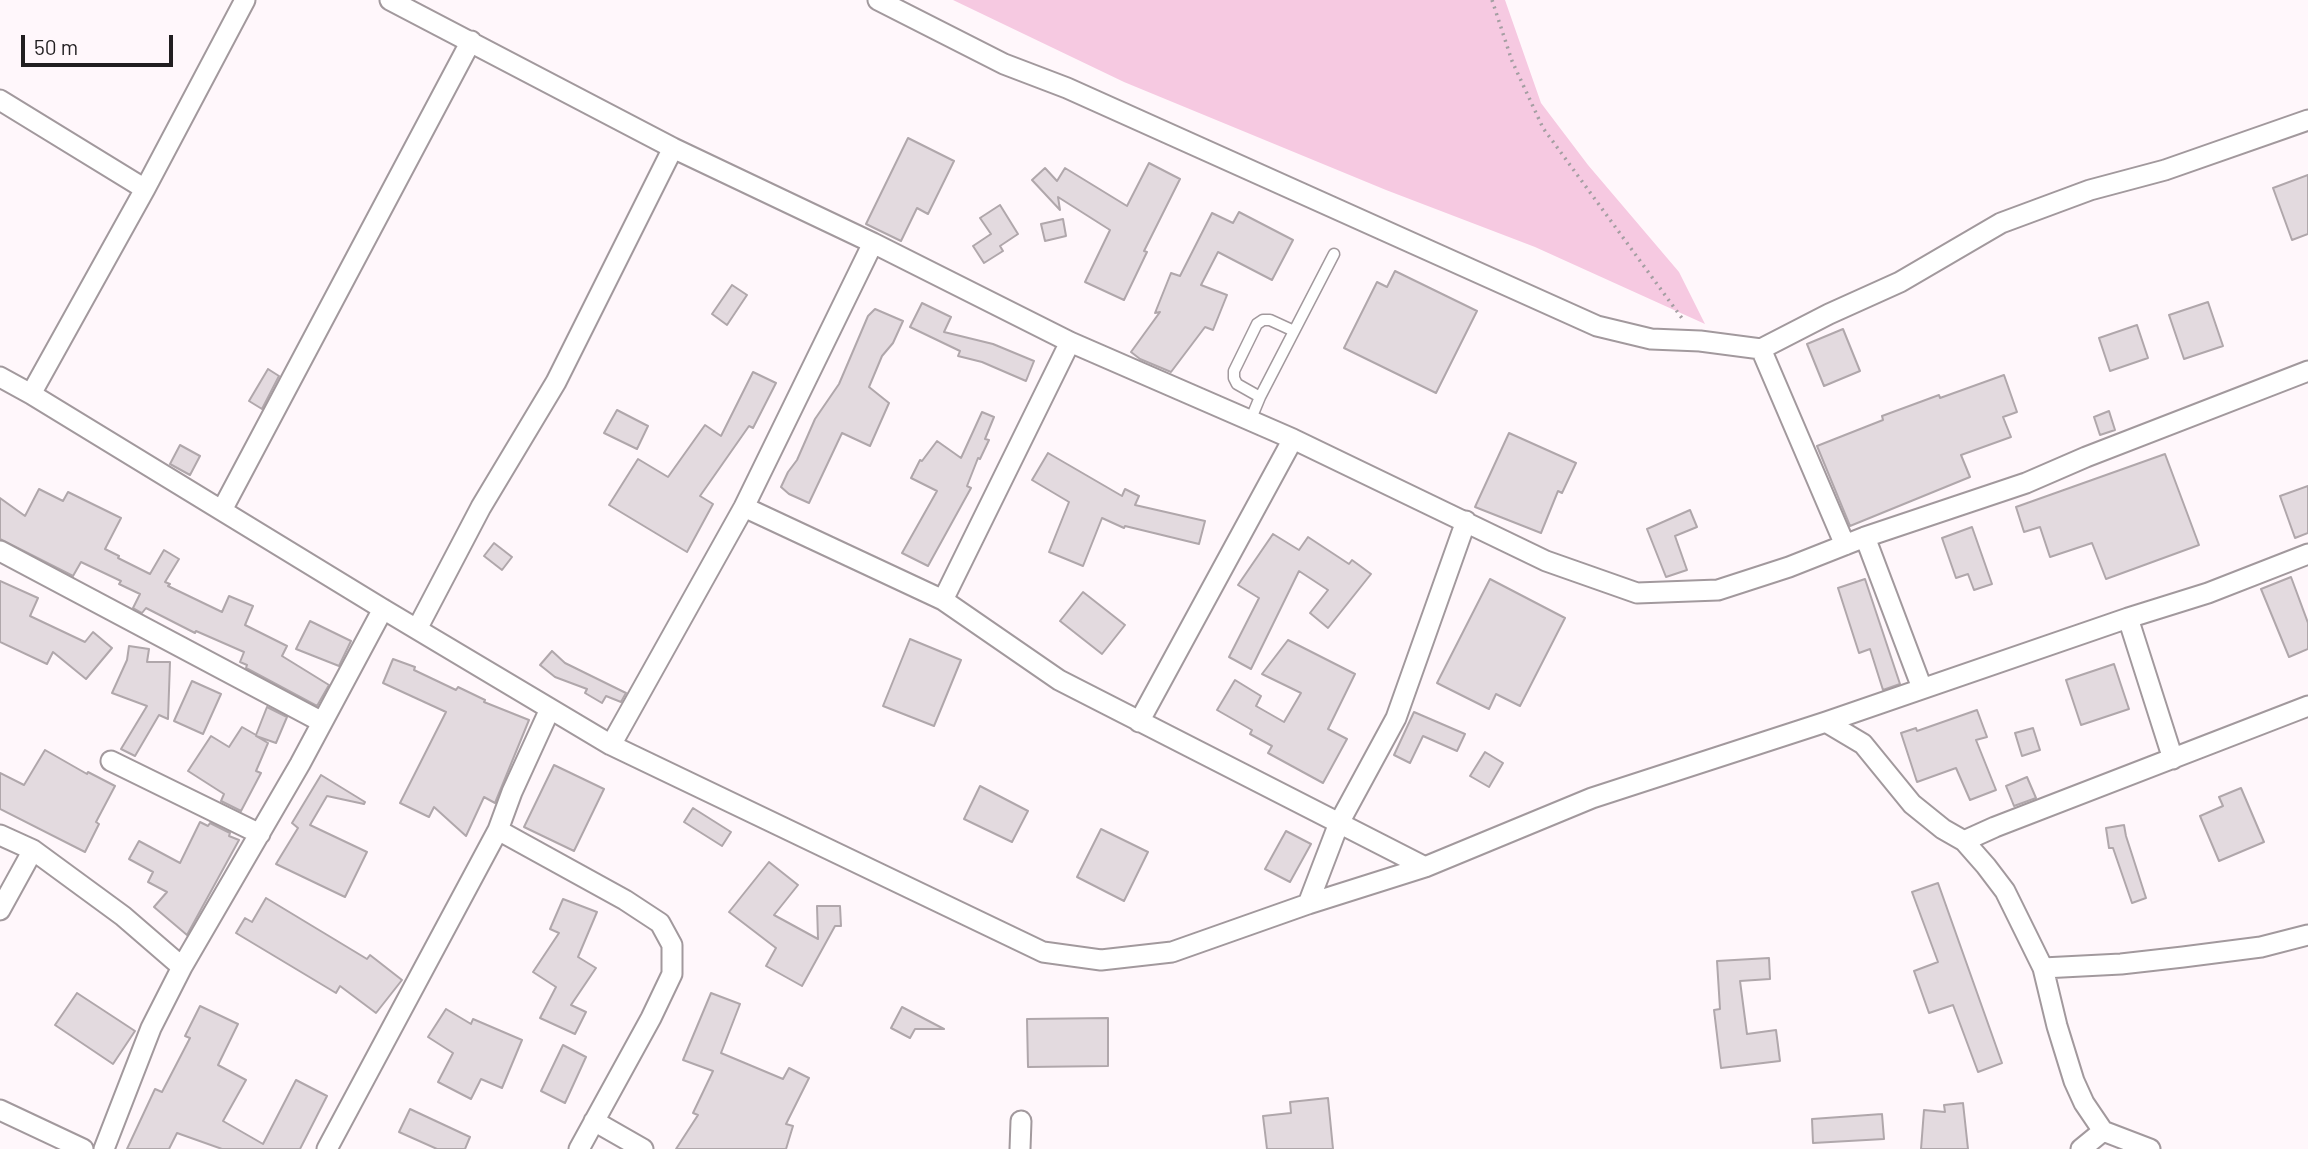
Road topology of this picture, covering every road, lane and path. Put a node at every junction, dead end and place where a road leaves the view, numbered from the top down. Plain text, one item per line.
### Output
1 (245, 0) edge
2 (390, 0) edge
3 (878, 0) edge
4 (1492, 0) edge
5 (471, 41) junction
6 (0, 100) edge
7 (2308, 120) edge
8 (673, 148) junction
9 (145, 189) junction
10 (873, 243) junction
11 (1334, 254) dead end
12 (1294, 331) junction
13 (1700, 341) junction
14 (1070, 342) junction
15 (1761, 349) junction
16 (2308, 371) edge
17 (0, 377) edge
18 (31, 394) junction
19 (1260, 397) junction
20 (1250, 421) junction
21 (1293, 439) junction
22 (744, 507) junction
23 (222, 510) junction
24 (1466, 521) junction
25 (1865, 537) junction
26 (1845, 545) junction
27 (0, 551) edge
28 (2308, 554) edge
29 (943, 600) junction
30 (383, 609) junction
31 (2128, 618) junction
32 (417, 629) junction
33 (1922, 688) junction
34 (2308, 706) edge
35 (550, 709) junction
36 (322, 722) junction
37 (1139, 722) junction
38 (1826, 722) junction
39 (611, 745) junction
40 (2173, 759) junction
41 (111, 761) dead end
42 (1339, 823) junction
43 (498, 830) junction
44 (260, 834) junction
45 (0, 835) edge
46 (1964, 841) junction
47 (33, 850) junction
48 (1425, 867) junction
49 (1308, 904) junction
50 (0, 910) edge
51 (2308, 935) edge
52 (182, 967) junction
53 (2043, 968) junction
54 (0, 1110) edge
55 (594, 1121) junction
56 (1021, 1121) dead end
57 (2103, 1130) junction
58 (83, 1149) edge
59 (104, 1149) edge
60 (327, 1149) edge
61 (579, 1149) edge
62 (643, 1149) edge
63 (1020, 1149) edge
64 (2081, 1149) edge
65 (2150, 1149) edge

1 - 9 street
2 - 5 street
3 - 13 street
4 - 13 path
5 - 8 street
5 - 23 street
6 - 9 street
7 - 15 street
8 - 10 street
8 - 32 street
9 - 18 street
10 - 14 street
10 - 22 street
11 - 12 lane
12 - 19 lane
12 - 19 lane
13 - 15 street
14 - 20 street
14 - 29 street
15 - 26 street
16 - 25 street
17 - 18 street
18 - 23 street
19 - 20 lane
20 - 21 street
21 - 24 street
21 - 37 street
22 - 29 street
22 - 39 street
23 - 30 street
24 - 26 street
24 - 42 street
25 - 26 street
25 - 33 street
27 - 36 street
28 - 31 street
29 - 37 street
30 - 32 street
30 - 36 street
31 - 33 street
31 - 40 street
32 - 35 street
33 - 38 street
34 - 40 street
35 - 39 street
35 - 43 street
36 - 44 street
37 - 42 street
38 - 46 street
38 - 48 street
39 - 49 street
40 - 46 street
41 - 44 street
42 - 48 street
42 - 49 street
43 - 55 street
43 - 60 street
44 - 52 street
45 - 47 street
46 - 53 street
47 - 50 street
47 - 52 street
48 - 49 street
51 - 53 street
52 - 59 street
53 - 57 street
54 - 58 street
55 - 61 street
55 - 62 street
56 - 63 street
57 - 64 street
57 - 65 street

